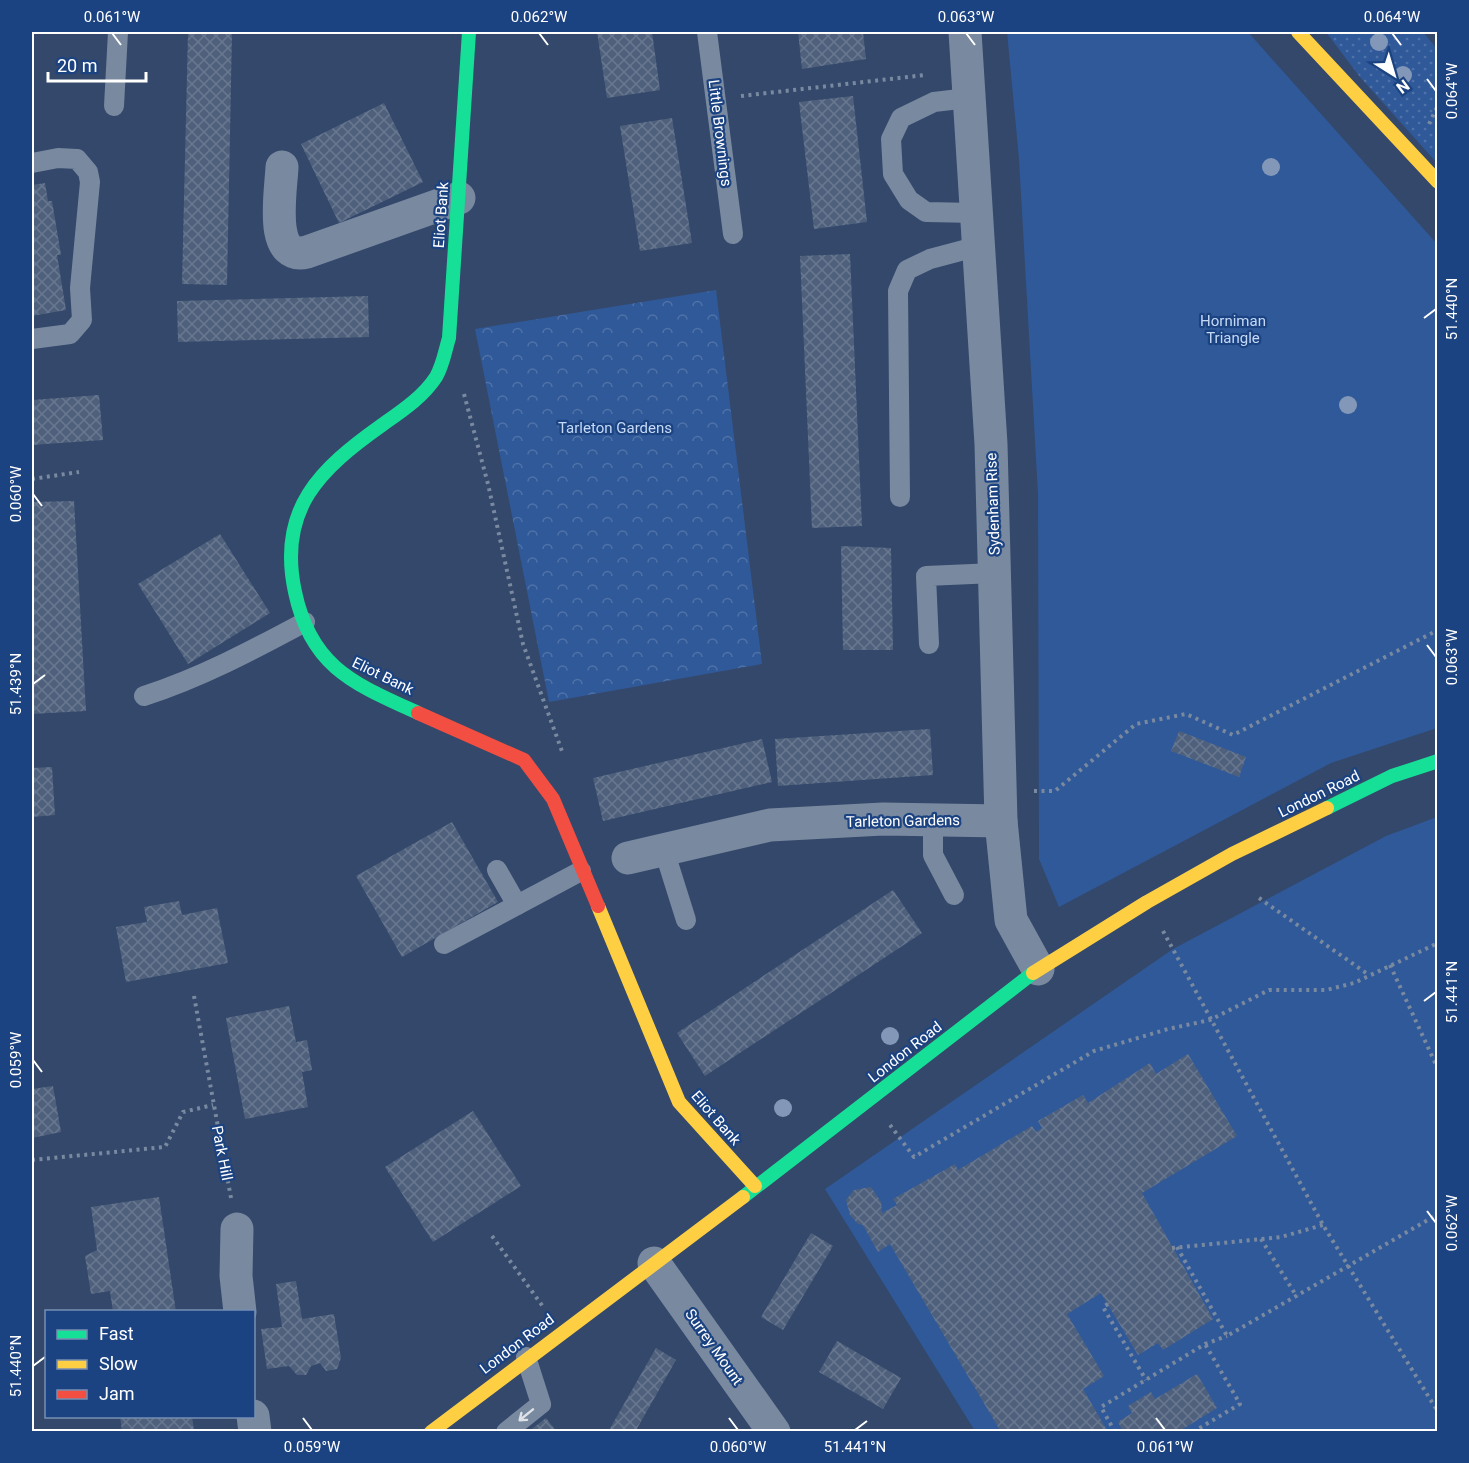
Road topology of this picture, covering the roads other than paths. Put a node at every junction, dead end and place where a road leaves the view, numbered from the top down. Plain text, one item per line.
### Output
1 (118, 32) edge
2 (469, 32) edge
3 (707, 32) edge
4 (965, 32) edge
5 (1298, 32) edge
6 (968, 84) junction
7 (114, 106) dead end
8 (32, 163) edge
9 (282, 167) dead end
10 (1437, 182) edge
11 (459, 198) junction
12 (976, 213) junction
13 (733, 234) dead end
14 (979, 246) junction
15 (32, 339) edge
16 (900, 497) dead end
17 (995, 573) junction
18 (305, 622) junction
19 (929, 644) dead end
20 (144, 696) dead end
21 (1437, 761) edge
22 (1001, 807) junction
23 (933, 820) junction
24 (664, 850) junction
25 (628, 858) dead end
26 (497, 870) dead end
27 (581, 871) junction
28 (954, 895) dead end
29 (518, 905) junction
30 (686, 920) dead end
31 (444, 944) dead end
32 (1038, 969) junction
33 (755, 1186) junction
34 (237, 1229) road end
35 (654, 1263) junction
36 (240, 1310) edge
37 (526, 1357) junction
38 (431, 1431) edge
39 (506, 1431) edge
40 (774, 1431) edge

1 - 7 lane
2 - 11 main road, Eliot Bank
3 - 13 lane, Little Brownings
4 - 6 street, Sydenham Rise
5 - 10 main road
6 - 12 street, Sydenham Rise
6 - 12 lane
8 - 15 lane
9 - 11 street
11 - 18 main road, Eliot Bank
12 - 14 street, Sydenham Rise
14 - 16 lane
14 - 17 street, Sydenham Rise
17 - 19 lane
17 - 22 street, Sydenham Rise
18 - 20 lane
18 - 27 main road, Eliot Bank
21 - 32 main road, London Road
22 - 23 street, Tarleton Gardens
22 - 32 street, Sydenham Rise
23 - 24 street, Tarleton Gardens
23 - 28 lane
24 - 25 street, Tarleton Gardens
24 - 30 lane
26 - 29 lane
27 - 29 lane
27 - 33 main road, Eliot Bank
29 - 31 lane
32 - 33 main road, London Road
33 - 35 main road, London Road
34 - 36 street
35 - 37 main road, London Road
35 - 40 street, Surrey Mount
37 - 38 main road, London Road
37 -> 39 lane

